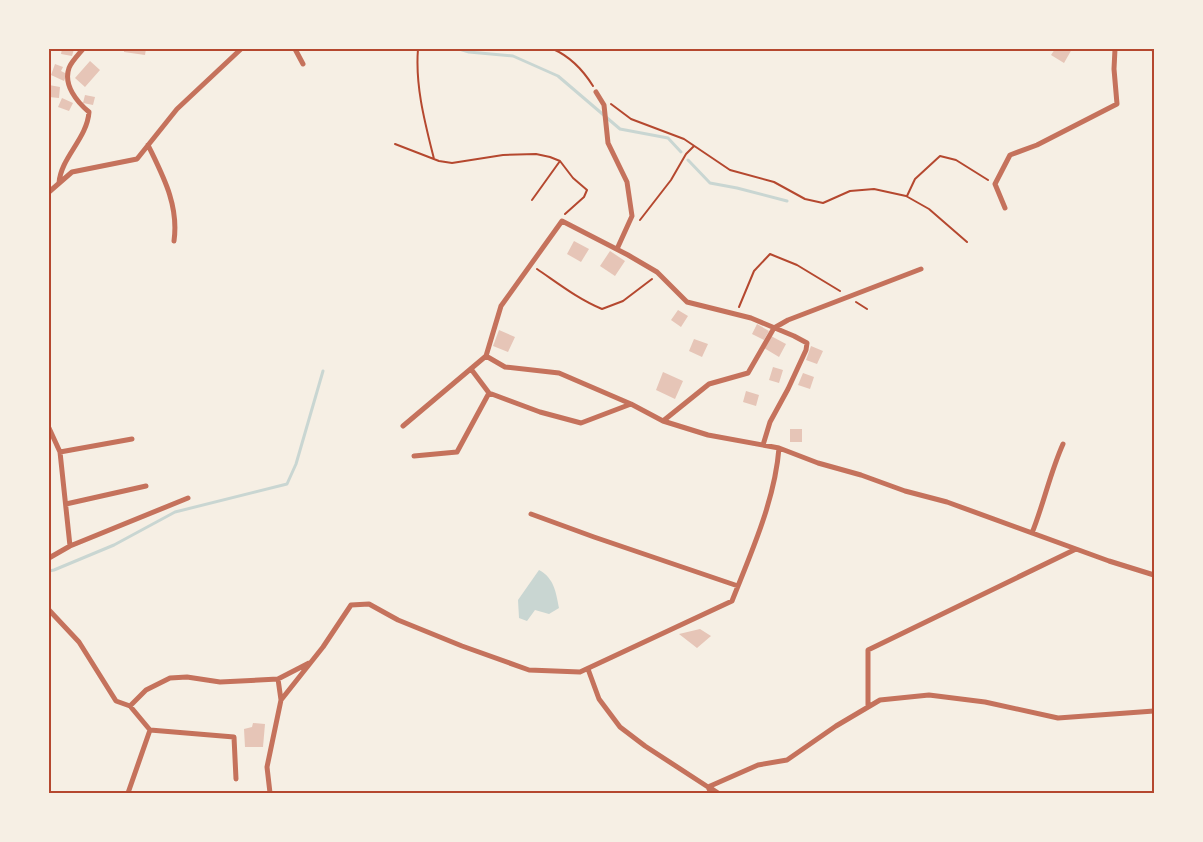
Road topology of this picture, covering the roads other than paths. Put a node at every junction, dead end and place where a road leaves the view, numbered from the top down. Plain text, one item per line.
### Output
1 (83, 49) edge
2 (241, 49) edge
3 (295, 49) edge
4 (1115, 49) edge
5 (303, 64) dead end
6 (596, 92) road end
7 (148, 145) junction
8 (59, 183) junction
9 (49, 192) edge
10 (1005, 208) dead end
11 (174, 241) dead end
12 (617, 249) junction
13 (921, 269) dead end
14 (774, 328) junction
15 (486, 356) junction
16 (471, 369) junction
17 (489, 393) junction
18 (631, 404) junction
19 (663, 421) junction
20 (403, 426) dead end
21 (49, 428) edge
22 (132, 439) dead end
23 (1062, 444) dead end
24 (763, 445) junction
25 (779, 448) junction
26 (60, 452) junction
27 (414, 456) dead end
28 (146, 486) dead end
29 (188, 498) dead end
30 (66, 504) junction
31 (531, 514) dead end
32 (1032, 533) junction
33 (70, 546) junction
34 (1076, 549) junction
35 (49, 558) edge
36 (1154, 575) edge
37 (738, 586) junction
38 (49, 610) edge
39 (312, 662) junction
40 (588, 669) junction
41 (580, 672) junction
42 (591, 678) junction
43 (278, 679) junction
44 (281, 700) junction
45 (130, 706) junction
46 (868, 707) junction
47 (1154, 711) edge
48 (150, 730) junction
49 (236, 779) dead end
50 (708, 787) junction
51 (128, 793) edge
52 (270, 793) edge
53 (711, 793) edge
54 (718, 793) edge

1 - 8 street
2 - 7 street
3 - 5 street
4 - 10 street
6 - 12 street
7 - 8 street
7 - 11 street
8 - 9 street
12 - 14 street
12 - 15 street
13 - 14 street
14 - 19 street
14 - 24 street
15 - 16 street
15 - 18 street
16 - 17 street
16 - 20 street
17 - 18 street
17 - 27 street
18 - 19 street
19 - 24 street
21 - 26 street
22 - 26 street
23 - 32 street
24 - 25 street
25 - 32 street
25 - 37 street
26 - 30 street
28 - 30 street
29 - 33 street
30 - 33 street
31 - 37 street
32 - 34 street
33 - 35 street
34 - 36 street
34 - 46 street
37 - 40 street
38 - 45 street
39 - 41 street
39 - 43 street
39 - 44 street
40 - 41 street
40 - 42 street
41 - 42 street
42 - 50 street
43 - 44 street
43 - 45 street
44 - 52 street
45 - 48 street
46 - 47 street
46 - 50 street
48 - 49 street
48 - 51 street
50 - 53 street
50 - 54 street

